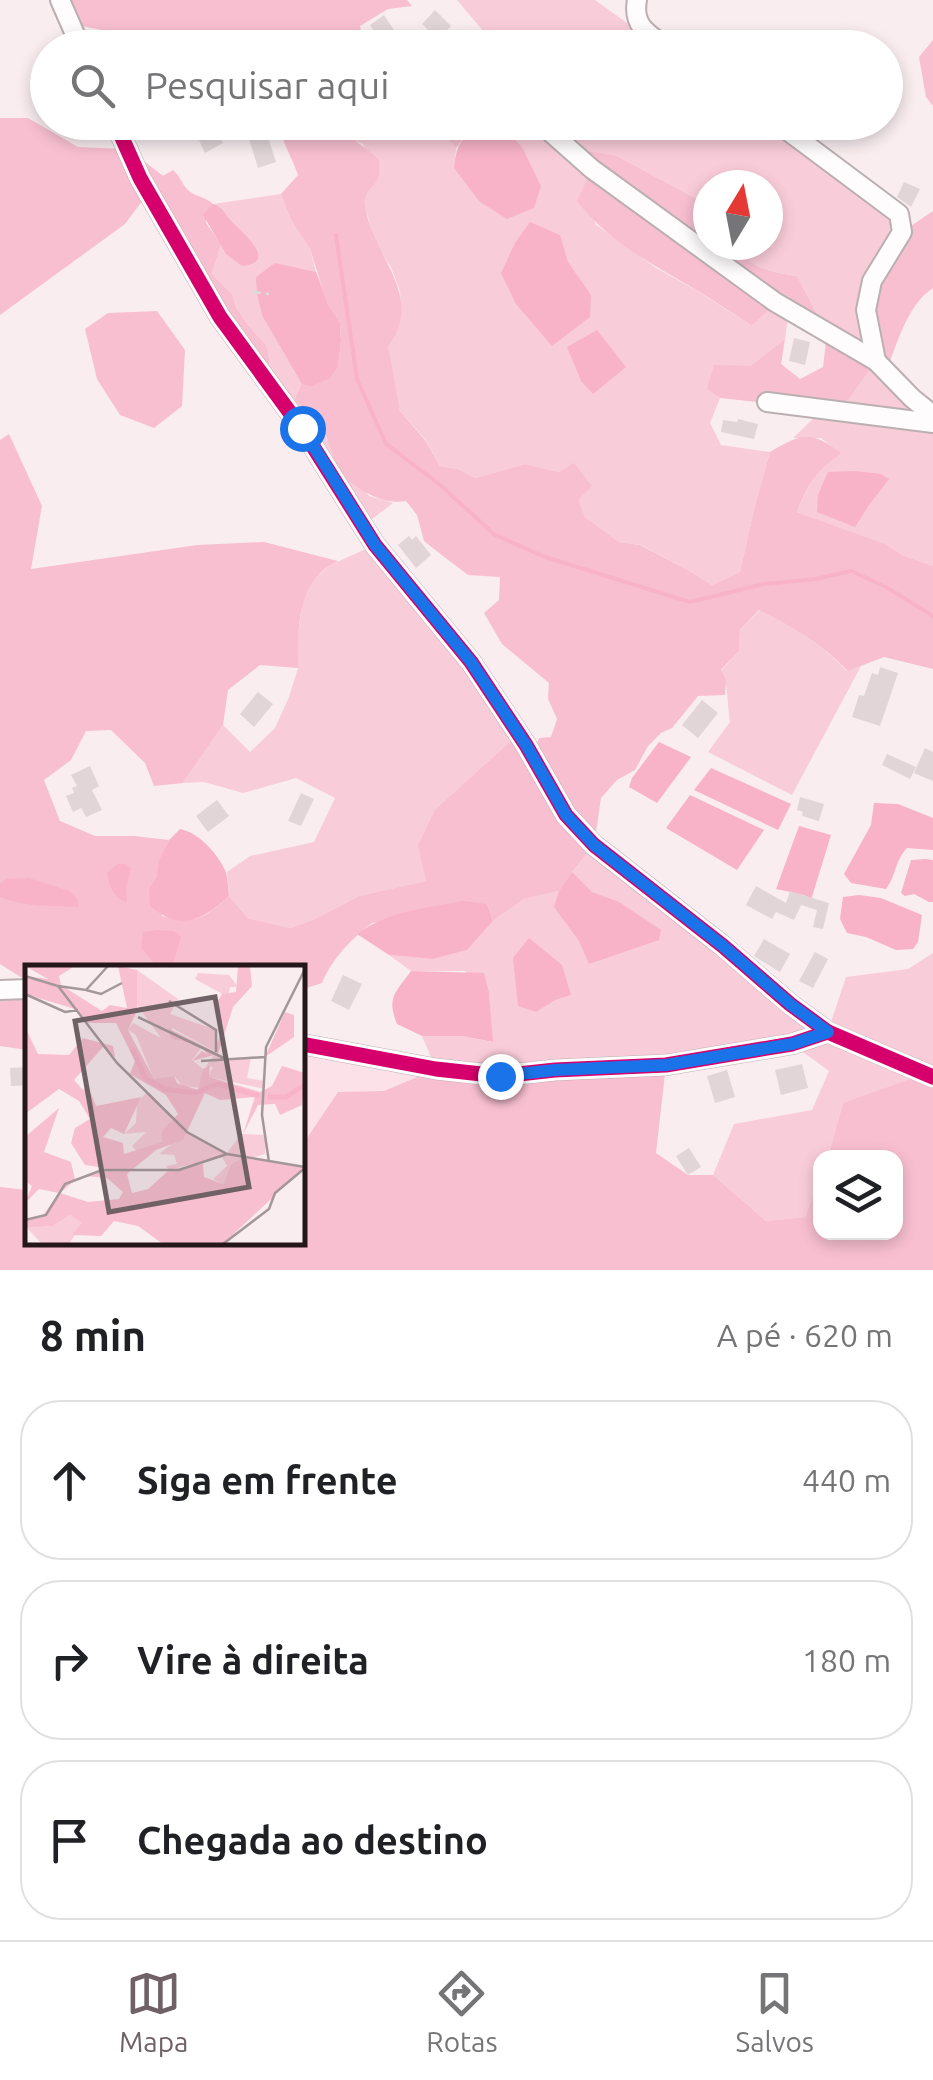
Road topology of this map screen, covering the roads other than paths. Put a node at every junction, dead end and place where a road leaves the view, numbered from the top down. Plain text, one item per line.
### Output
1 (60, 0) edge
2 (637, 0) edge
3 (73, 30) edge
4 (643, 30) edge
5 (123, 140) edge
6 (559, 140) edge
7 (800, 140) edge
8 (876, 362) junction
9 (768, 402) dead end
10 (933, 415) edge
11 (933, 423) edge
12 (25, 988) edge
13 (0, 990) edge
14 (828, 1032) junction
15 (305, 1045) edge
16 (933, 1077) edge

1 - 3 street
2 - 4 street
5 - 14 street
6 - 8 street
7 - 8 street
8 - 10 street
9 - 11 street
12 - 13 street
14 - 15 street
14 - 16 street

